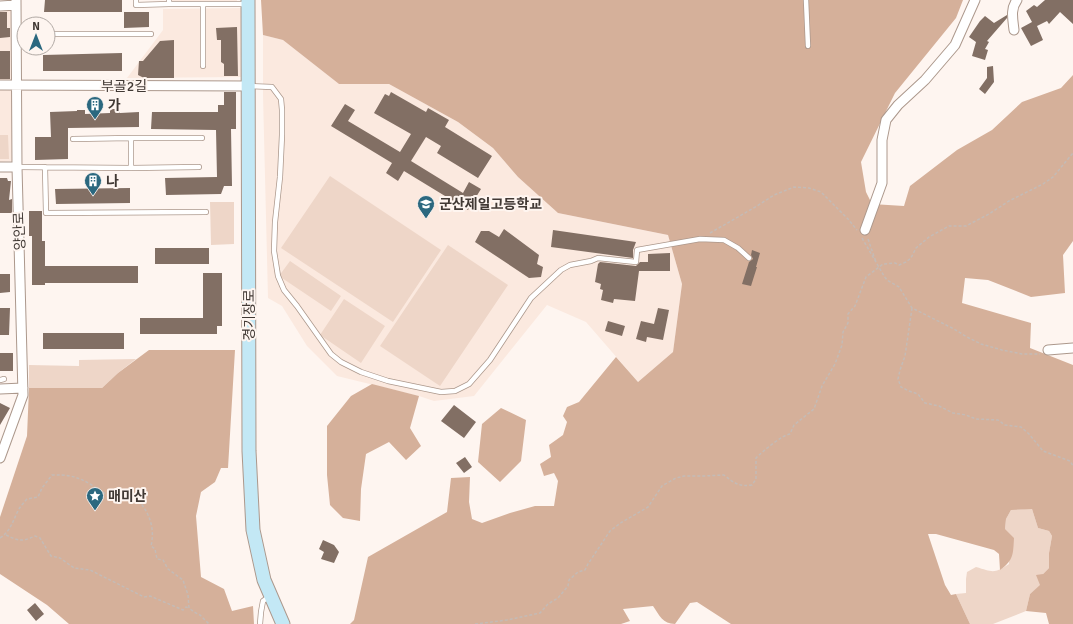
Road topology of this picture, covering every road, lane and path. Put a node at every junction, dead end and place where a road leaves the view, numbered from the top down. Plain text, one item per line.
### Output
1 (136, 0) edge
2 (806, 0) edge
3 (975, 0) edge
4 (1017, 0) edge
5 (169, 2) edge
6 (248, 2) edge
7 (16, 3) edge
8 (203, 4) junction
9 (0, 6) edge
10 (18, 16) edge
11 (1014, 30) dead end
12 (56, 34) edge
13 (151, 34) dead end
14 (808, 46) dead end
15 (19, 56) edge
16 (203, 66) dead end
17 (0, 85) edge
18 (17, 86) junction
19 (248, 86) junction
20 (131, 138) junction
21 (202, 138) dead end
22 (73, 139) dead end
23 (1073, 153) edge
24 (17, 166) junction
25 (199, 166) dead end
26 (0, 167) edge
27 (45, 167) junction
28 (131, 168) junction
29 (206, 212) dead end
30 (861, 233) junction
31 (700, 239) junction
32 (749, 258) dead end
33 (878, 267) junction
34 (912, 308) junction
35 (1073, 348) edge
36 (1048, 350) joint
37 (23, 388) junction
38 (0, 389) edge
39 (0, 458) edge
40 (1073, 466) edge
41 (6, 535) junction
42 (0, 538) edge
43 (270, 596) junction
44 (190, 608) junction
45 (209, 624) edge
46 (260, 624) edge
47 (283, 624) edge
48 (475, 624) edge

1 - 5 lane
2 - 14 lane
3 - 30 street
4 - 11 street
5 - 8 lane
6 - 8 lane
6 - 19 street, 경기장로
7 - 9 street
7 - 10 street, 양안로
8 - 16 lane
12 - 13 lane
15 - 18 street, 양안로
17 - 18 street, 부골2길
18 - 19 street, 부골2길
18 - 24 street, 양안로
19 - 31 lane
19 - 43 street, 경기장로
20 - 21 lane
20 - 22 lane
20 - 28 lane
23 - 33 path
24 - 26 street
24 - 27 lane
24 - 37 street, 양안로
25 - 28 lane
27 - 28 lane
27 - 29 lane
30 - 31 path
30 - 33 path
30 - 33 path
31 - 32 lane
33 - 34 path
33 - 48 path
34 - 36 path
34 - 40 path
35 - 36 street
37 - 38 street
37 - 39 street, 양안로
41 - 42 path
41 - 44 path
41 - 44 path
43 - 46 lane
43 - 47 street, 경기장로
44 - 45 path

